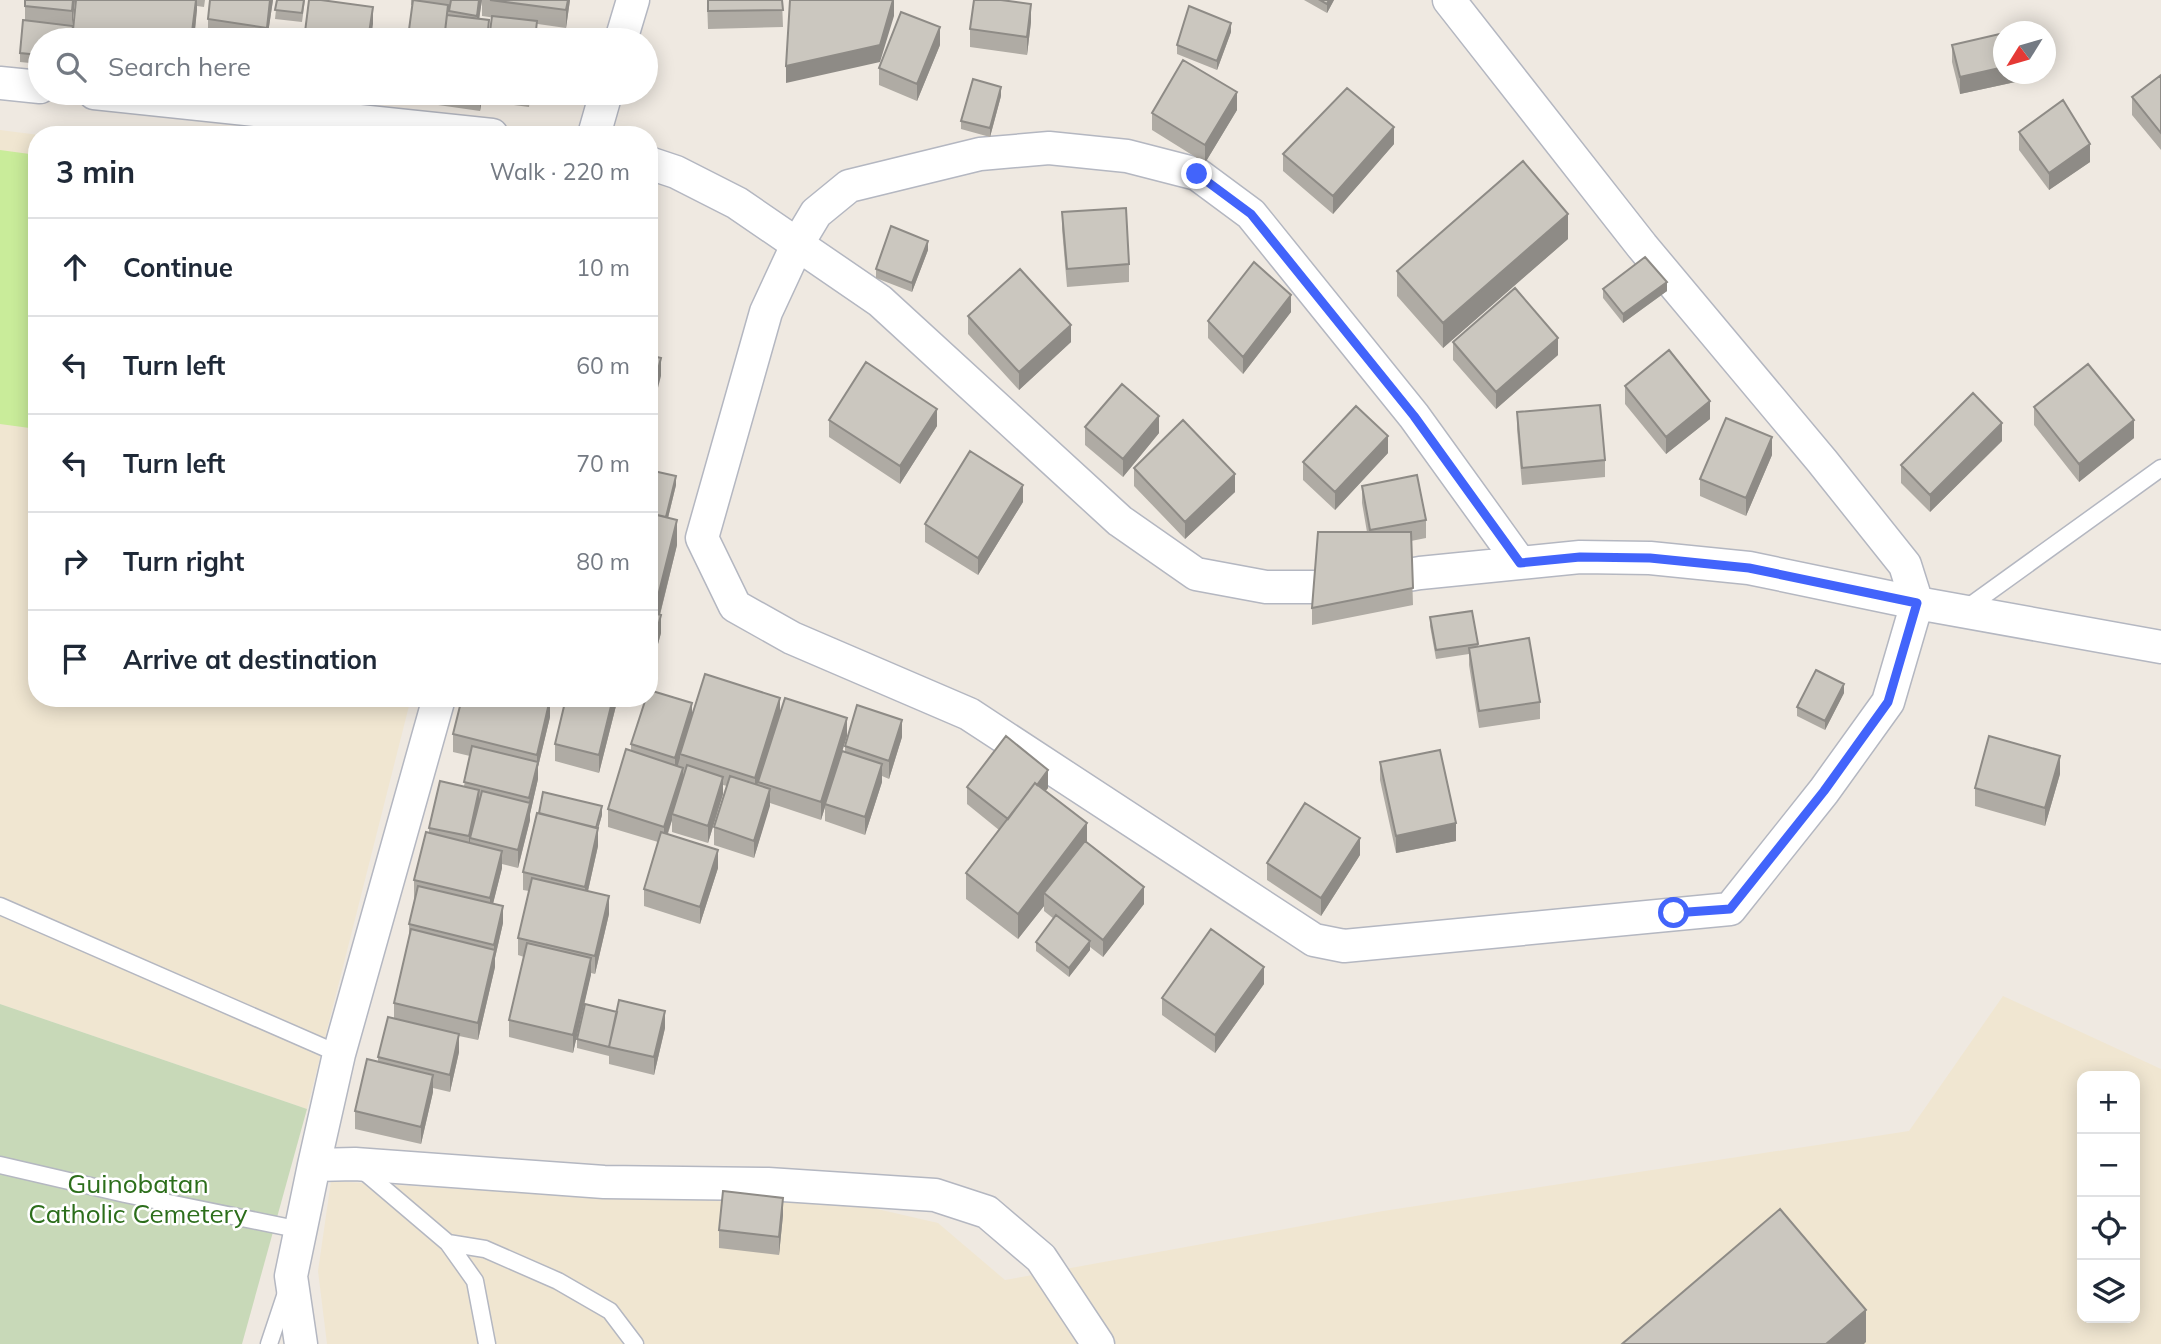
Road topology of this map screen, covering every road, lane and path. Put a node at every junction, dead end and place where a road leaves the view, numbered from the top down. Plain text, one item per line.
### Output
1 (633, 0) edge
2 (1449, 0) edge
3 (625, 28) edge
4 (0, 83) edge
5 (28, 86) edge
6 (208, 105) edge
7 (603, 105) edge
8 (407, 126) edge
9 (597, 126) edge
10 (658, 166) edge
11 (798, 243) junction
12 (2161, 468) edge
13 (1520, 563) junction
14 (1917, 603) junction
15 (1963, 611) junction
16 (2161, 647) edge
17 (436, 707) edge
18 (0, 906) edge
19 (340, 1054) junction
20 (355, 1164) junction
21 (0, 1165) edge
22 (314, 1165) junction
23 (301, 1230) junction
24 (448, 1243) junction
25 (291, 1276) junction
26 (269, 1344) edge
27 (301, 1344) edge
28 (487, 1344) edge
29 (635, 1344) edge
30 (1098, 1344) edge

1 - 3 street
2 - 14 street
4 - 5 street
6 - 8 street
7 - 9 street
10 - 11 street
11 - 13 street
11 - 13 street
11 - 14 street
12 - 15 lane
13 - 14 street
14 - 15 street
15 - 16 street
17 - 19 street
18 - 19 lane
19 - 22 street
20 - 22 street
20 - 24 lane
20 - 30 street
21 - 23 lane
22 - 23 street
23 - 25 street
24 - 28 lane
24 - 29 lane
25 - 26 lane
25 - 27 street

